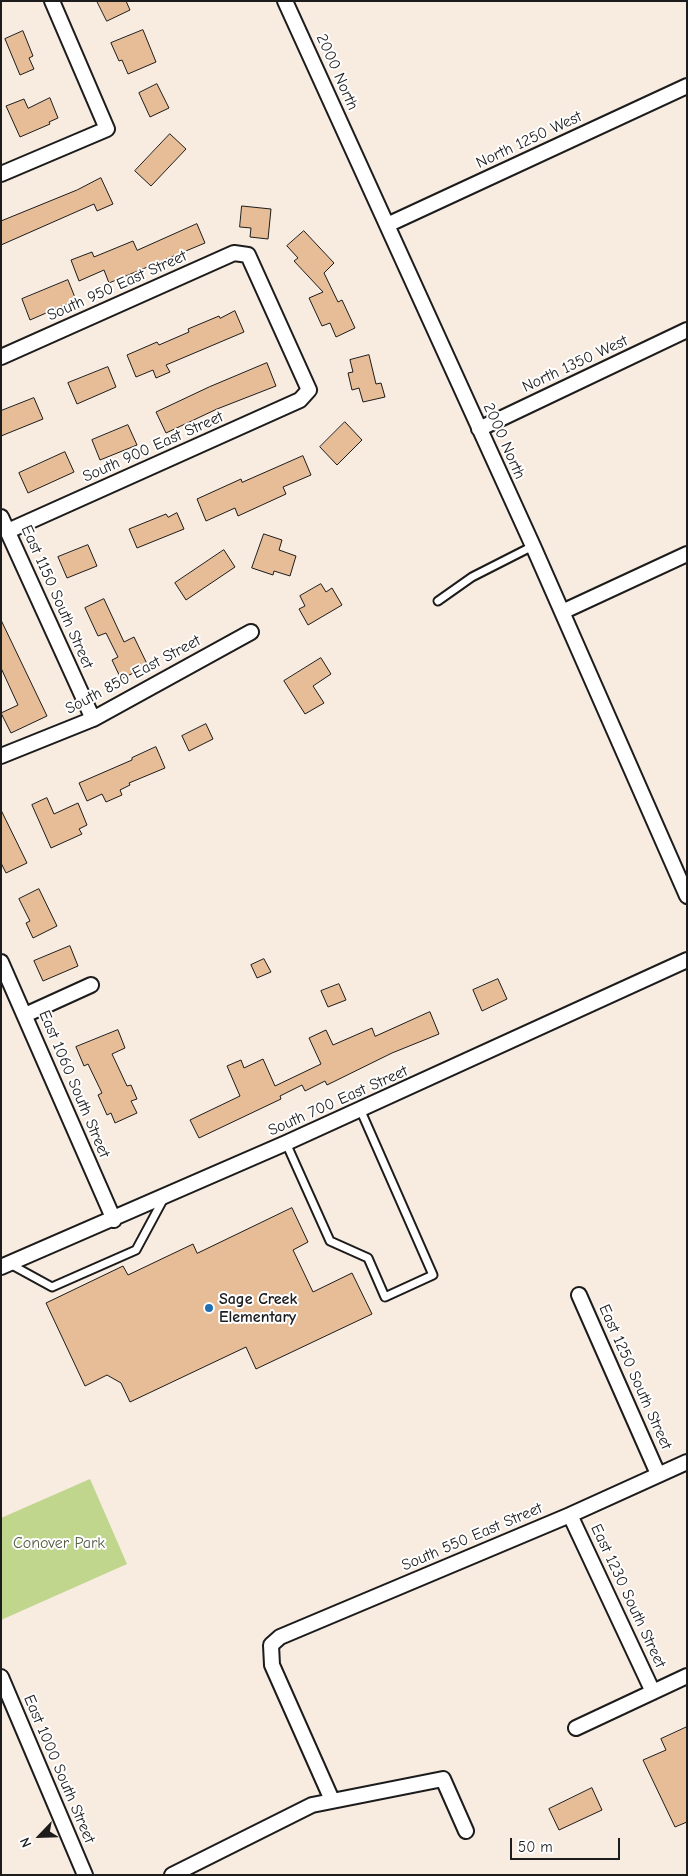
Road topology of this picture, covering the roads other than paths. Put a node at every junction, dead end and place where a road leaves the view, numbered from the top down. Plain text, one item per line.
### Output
1 (52, 1) edge
2 (285, 1) edge
3 (687, 86) edge
4 (1, 174) edge
5 (387, 225) junction
6 (687, 330) edge
7 (1, 357) edge
8 (309, 390) joint
9 (479, 429) junction
10 (1, 517) edge
11 (8, 531) junction
12 (533, 546) junction
13 (687, 554) edge
14 (438, 601) dead end
15 (562, 612) junction
16 (251, 632) dead end
17 (93, 719) junction
18 (1, 756) edge
19 (687, 896) edge
20 (687, 960) edge
21 (1, 962) edge
22 (91, 985) dead end
23 (25, 1015) junction
24 (360, 1109) junction
25 (286, 1143) junction
26 (164, 1198) junction
27 (114, 1220) junction
28 (5, 1266) edge
29 (579, 1295) dead end
30 (687, 1462) edge
31 (658, 1474) junction
32 (570, 1515) junction
33 (687, 1676) edge
34 (1, 1677) edge
35 (653, 1692) junction
36 (576, 1728) dead end
37 (332, 1800) junction
38 (466, 1831) dead end
39 (85, 1875) edge
40 (172, 1875) edge

1 - 4 street
2 - 5 street, 2000 North
3 - 5 street, North 1250 West
5 - 9 street, 2000 North
6 - 9 street, North 1350 West
7 - 8 street, South 950 East Street
8 - 11 street, South 900 East Street
9 - 12 street, 2000 North
10 - 11 street, East 1150 South Street
11 - 17 street, East 1150 South Street
12 - 14 lane
12 - 15 street, 2000 North
13 - 15 street
15 - 19 street, 2000 North
16 - 17 street, South 850 East Street
17 - 18 street, South 850 East Street
20 - 24 street, South 700 East Street
21 - 23 street, East 1060 South Street
22 - 23 street
23 - 27 street, East 1060 South Street
24 - 25 street, South 700 East Street
24 - 25 lane
25 - 26 street, South 700 East Street
26 - 27 street, South 700 East Street
26 - 28 lane
27 - 28 street, South 700 East Street
29 - 31 street, East 1250 South Street
30 - 31 street, South 550 East Street
31 - 32 street, South 550 East Street
32 - 35 street, East 1230 South Street
32 - 37 street, South 550 East Street
33 - 35 street
34 - 39 street, East 1000 South Street
35 - 36 street
37 - 38 street
37 - 40 street

